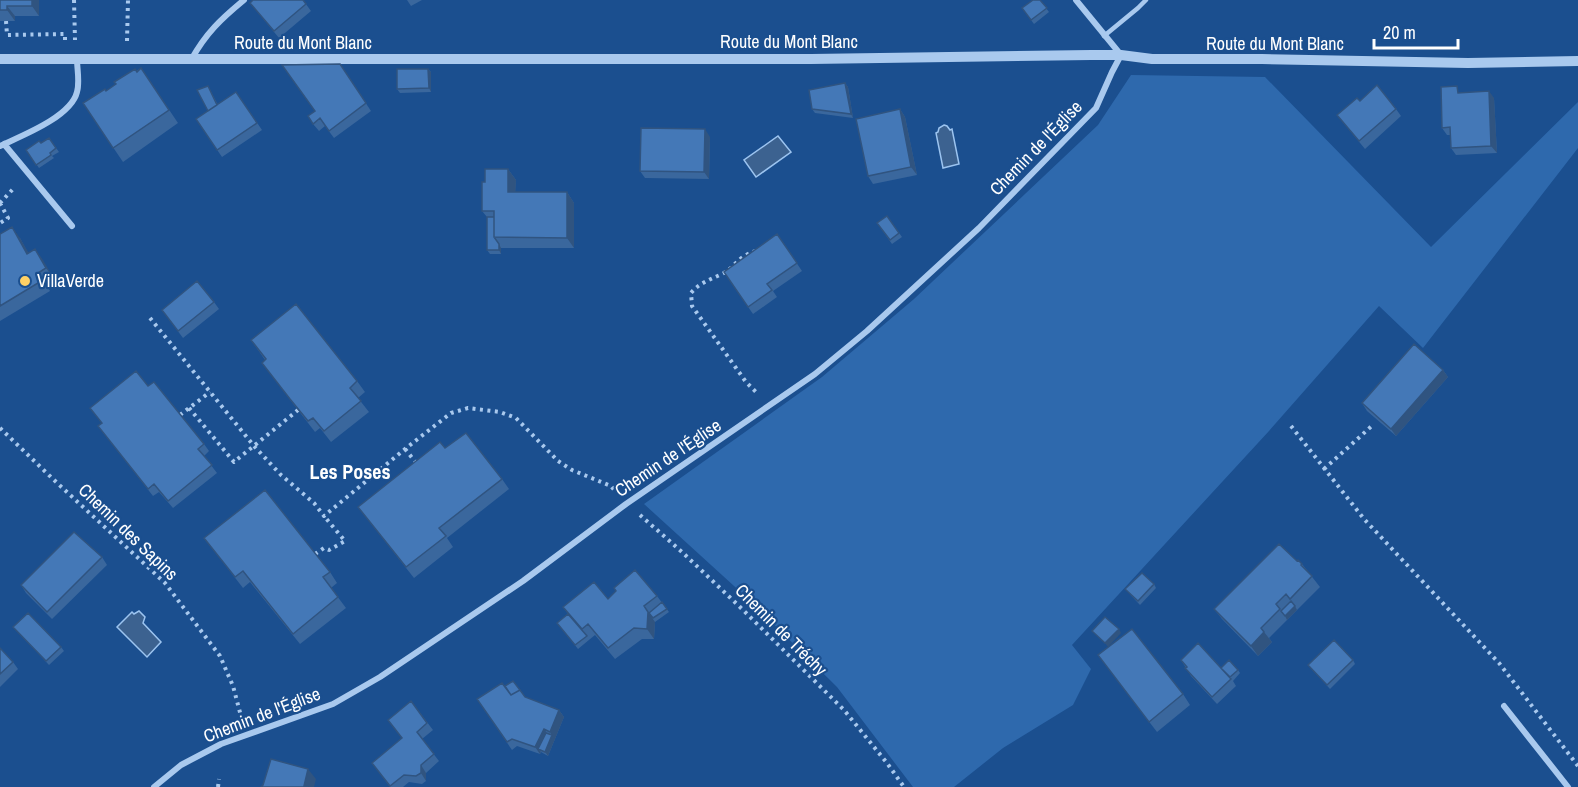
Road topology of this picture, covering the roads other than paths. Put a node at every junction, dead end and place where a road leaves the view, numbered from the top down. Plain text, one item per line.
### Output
1 (244, 0) edge
2 (1076, 0) edge
3 (1146, 0) edge
4 (1104, 36) junction
5 (1121, 56) junction
6 (0, 59) edge
7 (77, 59) junction
8 (191, 60) junction
9 (1578, 61) edge
10 (2, 145) edge
11 (72, 226) dead end
12 (1504, 706) dead end
13 (154, 787) edge
14 (1568, 787) edge

1 - 8 street
2 - 4 street
3 - 4 lane
4 - 5 street
5 - 8 street, Route du Mont Blanc
5 - 9 street, Route du Mont Blanc
5 - 13 street, Chemin de l'Église
6 - 7 street, Route du Mont Blanc
7 - 8 street, Route du Mont Blanc
7 - 10 street
10 - 11 street
12 - 14 street

